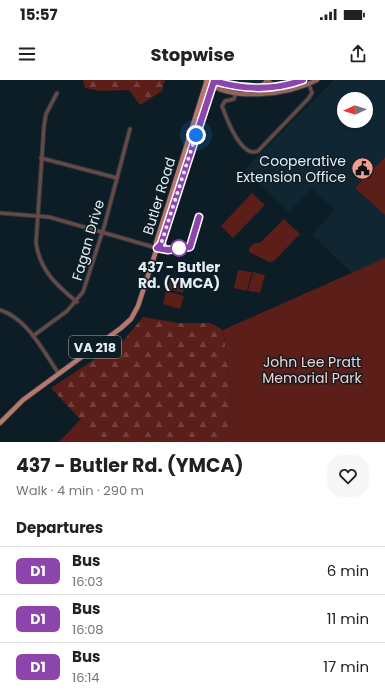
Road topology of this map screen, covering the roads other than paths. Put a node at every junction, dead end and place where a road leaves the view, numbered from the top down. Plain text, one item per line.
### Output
1 (214, 80) edge
2 (268, 80) edge
3 (303, 80) edge
4 (317, 80) edge
5 (207, 81) edge
6 (309, 84) junction
7 (212, 86) junction
8 (280, 86) junction
9 (255, 89) junction
10 (236, 92) junction
11 (57, 93) dead end
12 (130, 129) dead end
13 (41, 158) junction
14 (117, 178) junction
15 (0, 213) edge
16 (37, 216) junction
17 (102, 232) junction
18 (157, 248) junction
19 (77, 302) junction
20 (0, 310) edge
21 (33, 336) junction
22 (59, 374) junction
23 (0, 423) edge

1 - 5 main road
1 - 7 main road, VA 218
1 - 9 main road
2 - 8 main road
2 - 9 main road
3 - 8 main road
4 - 6 main road
5 - 7 main road
5 - 18 main road, Butler Road / VA 218
6 - 10 main road
6 - 10 street
7 - 10 main road
7 - 18 main road, Butler Road / VA 218
8 - 9 main road
11 - 13 street
12 - 14 street, Fagan Drive
13 - 14 street
13 - 16 street
14 - 17 street, Fagan Drive
15 - 16 street
16 - 17 street
16 - 19 street
17 - 18 street
17 - 19 street, Fagan Drive
18 - 22 main road, Butler Road / VA 218
19 - 21 street, Fagan Drive
20 - 21 street
21 - 22 street
22 - 23 main road, Butler Road / VA 218

